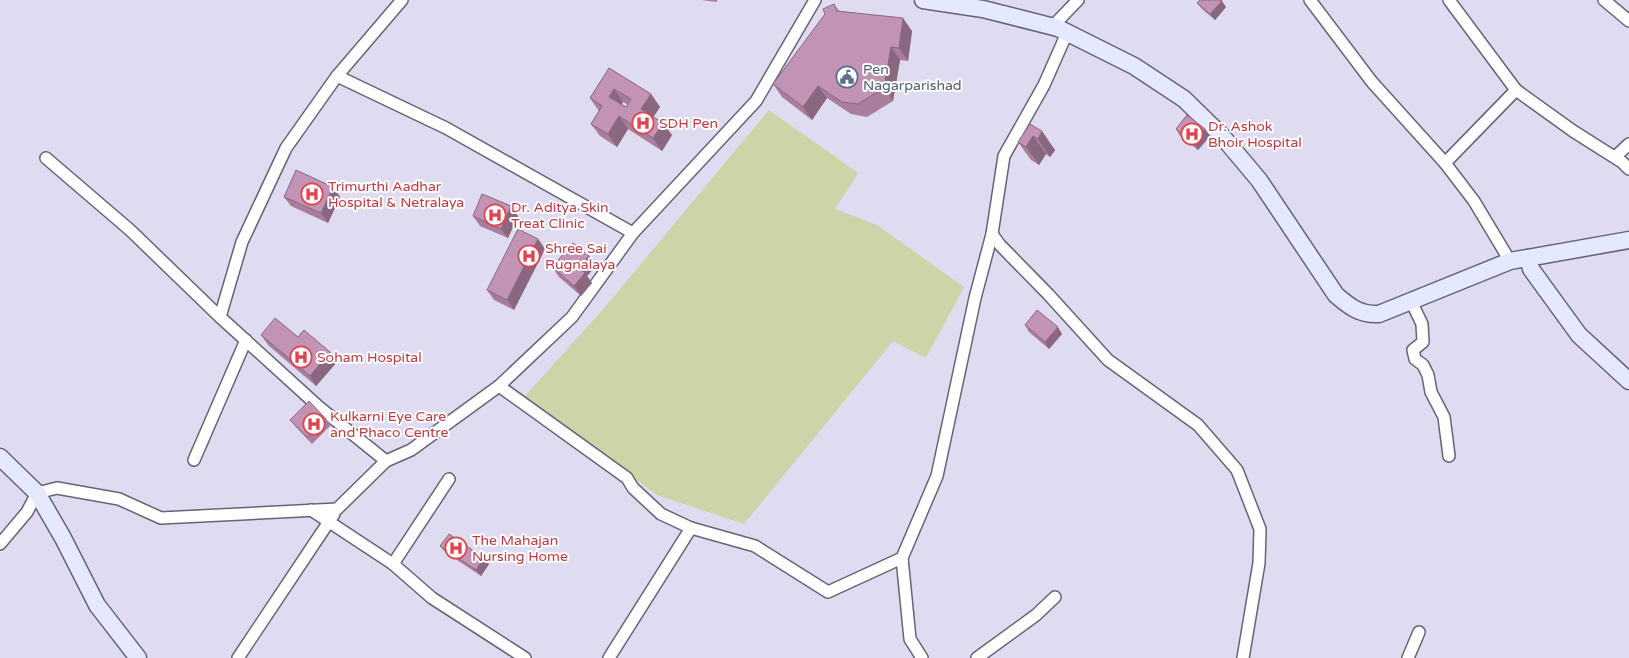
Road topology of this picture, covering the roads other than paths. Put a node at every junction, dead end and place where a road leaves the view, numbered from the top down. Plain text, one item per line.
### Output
1 (402, 0) edge
2 (815, 0) edge
3 (923, 0) edge
4 (1310, 0) edge
5 (1449, 0) edge
6 (1604, 0) edge
7 (1072, 3) edge
8 (1629, 20) edge
9 (1059, 30) junction
10 (337, 76) junction
11 (1516, 90) junction
12 (1629, 144) edge
13 (1615, 157) junction
14 (46, 158) dead end
15 (1445, 163) junction
16 (1629, 169) edge
17 (633, 233) junction
18 (992, 234) junction
19 (1629, 240) edge
20 (1528, 258) junction
21 (1510, 261) junction
22 (1411, 301) junction
23 (220, 317) junction
24 (246, 340) junction
25 (1629, 381) edge
26 (499, 386) junction
27 (1449, 456) dead end
28 (0, 457) edge
29 (194, 460) dead end
30 (386, 461) junction
31 (449, 479) dead end
32 (37, 494) junction
33 (338, 509) junction
34 (311, 510) junction
35 (330, 520) junction
36 (691, 528) junction
37 (0, 544) edge
38 (902, 558) junction
39 (393, 564) junction
40 (1055, 597) dead end
41 (1419, 632) dead end
42 (138, 658) edge
43 (238, 658) edge
44 (525, 658) edge
45 (609, 658) edge
46 (922, 658) edge
47 (977, 658) edge
48 (1243, 658) edge
49 (1408, 658) edge

1 - 10 street
2 - 17 street
3 - 9 main road
4 - 15 street
5 - 11 street
6 - 8 street
7 - 9 street
9 - 18 street
9 - 22 main road
10 - 17 street
10 - 23 street
11 - 13 street
11 - 15 street
12 - 13 street
13 - 16 street
14 - 23 street
15 - 21 street
17 - 26 street
18 - 38 street
18 - 48 street
19 - 20 main road
20 - 21 main road
20 - 25 main road
21 - 22 main road
22 - 27 street
23 - 24 street
24 - 29 street
24 - 30 street
26 - 30 street
26 - 36 street
28 - 32 main road
30 - 33 street
31 - 39 street
32 - 34 street
32 - 37 street
32 - 42 main road
33 - 34 street
33 - 35 street
34 - 35 street
35 - 39 street
35 - 43 street
36 - 38 street
36 - 45 street
38 - 46 street
39 - 44 street
40 - 47 street
41 - 49 street

